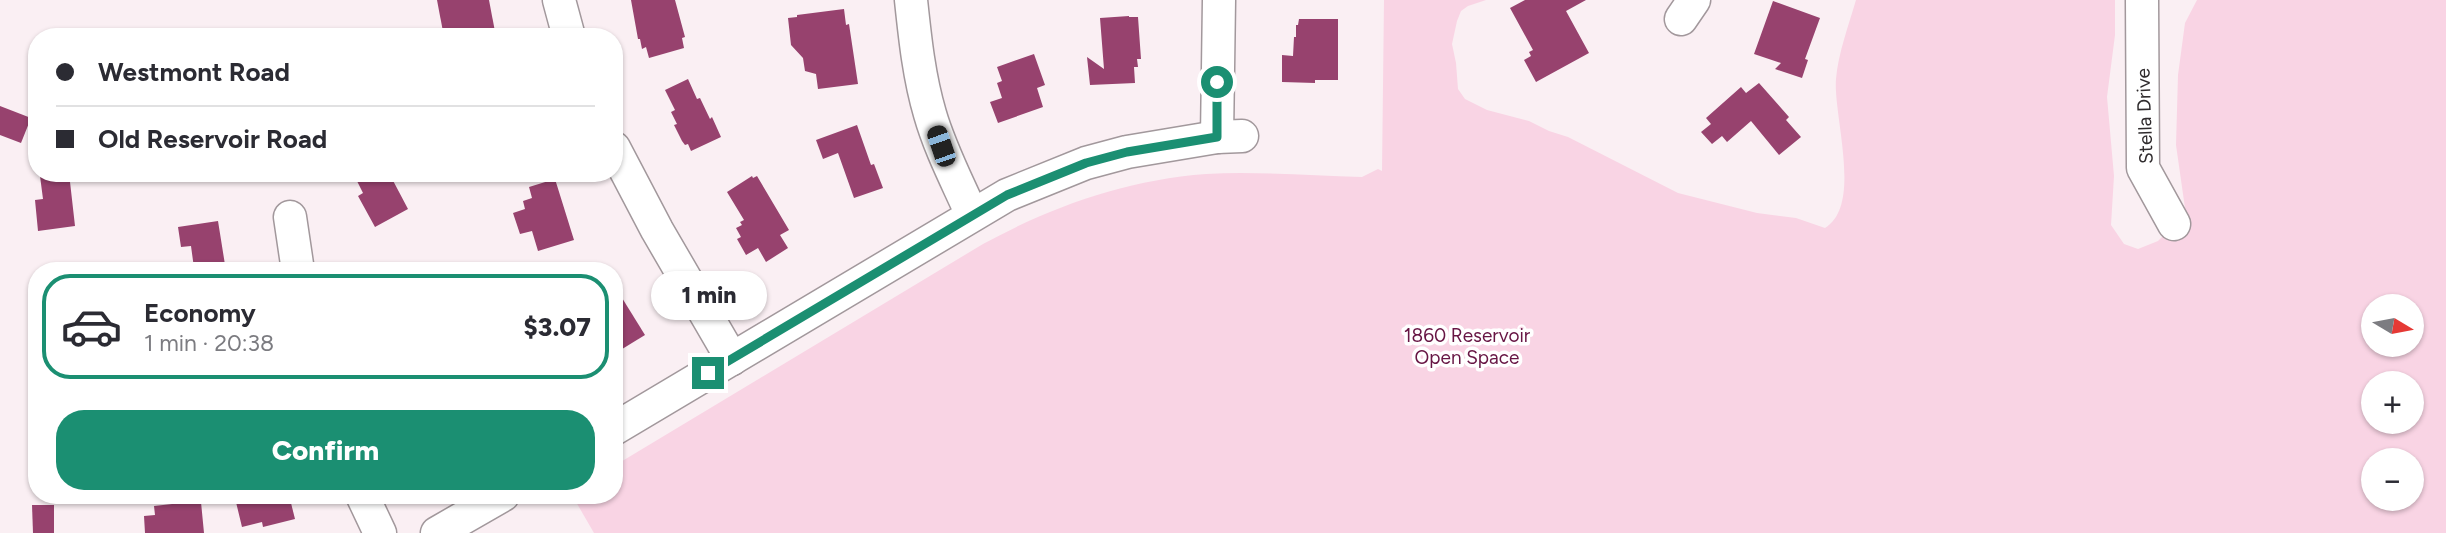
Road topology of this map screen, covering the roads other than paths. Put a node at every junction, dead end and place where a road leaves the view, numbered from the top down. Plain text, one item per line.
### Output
1 (559, 0) edge
2 (911, 0) edge
3 (1219, 0) edge
4 (2142, 0) edge
5 (567, 28) edge
6 (623, 165) edge
7 (972, 215) junction
8 (290, 216) dead end
9 (2174, 225) dead end
10 (297, 262) edge
11 (732, 359) junction
12 (623, 424) edge
13 (366, 504) edge
14 (487, 504) edge
15 (380, 533) edge
16 (437, 533) edge

1 - 5 street
2 - 7 street
3 - 7 street
4 - 9 street, Stella Drive
6 - 11 street
7 - 11 street
8 - 10 street
11 - 12 street
13 - 15 street
14 - 16 street

